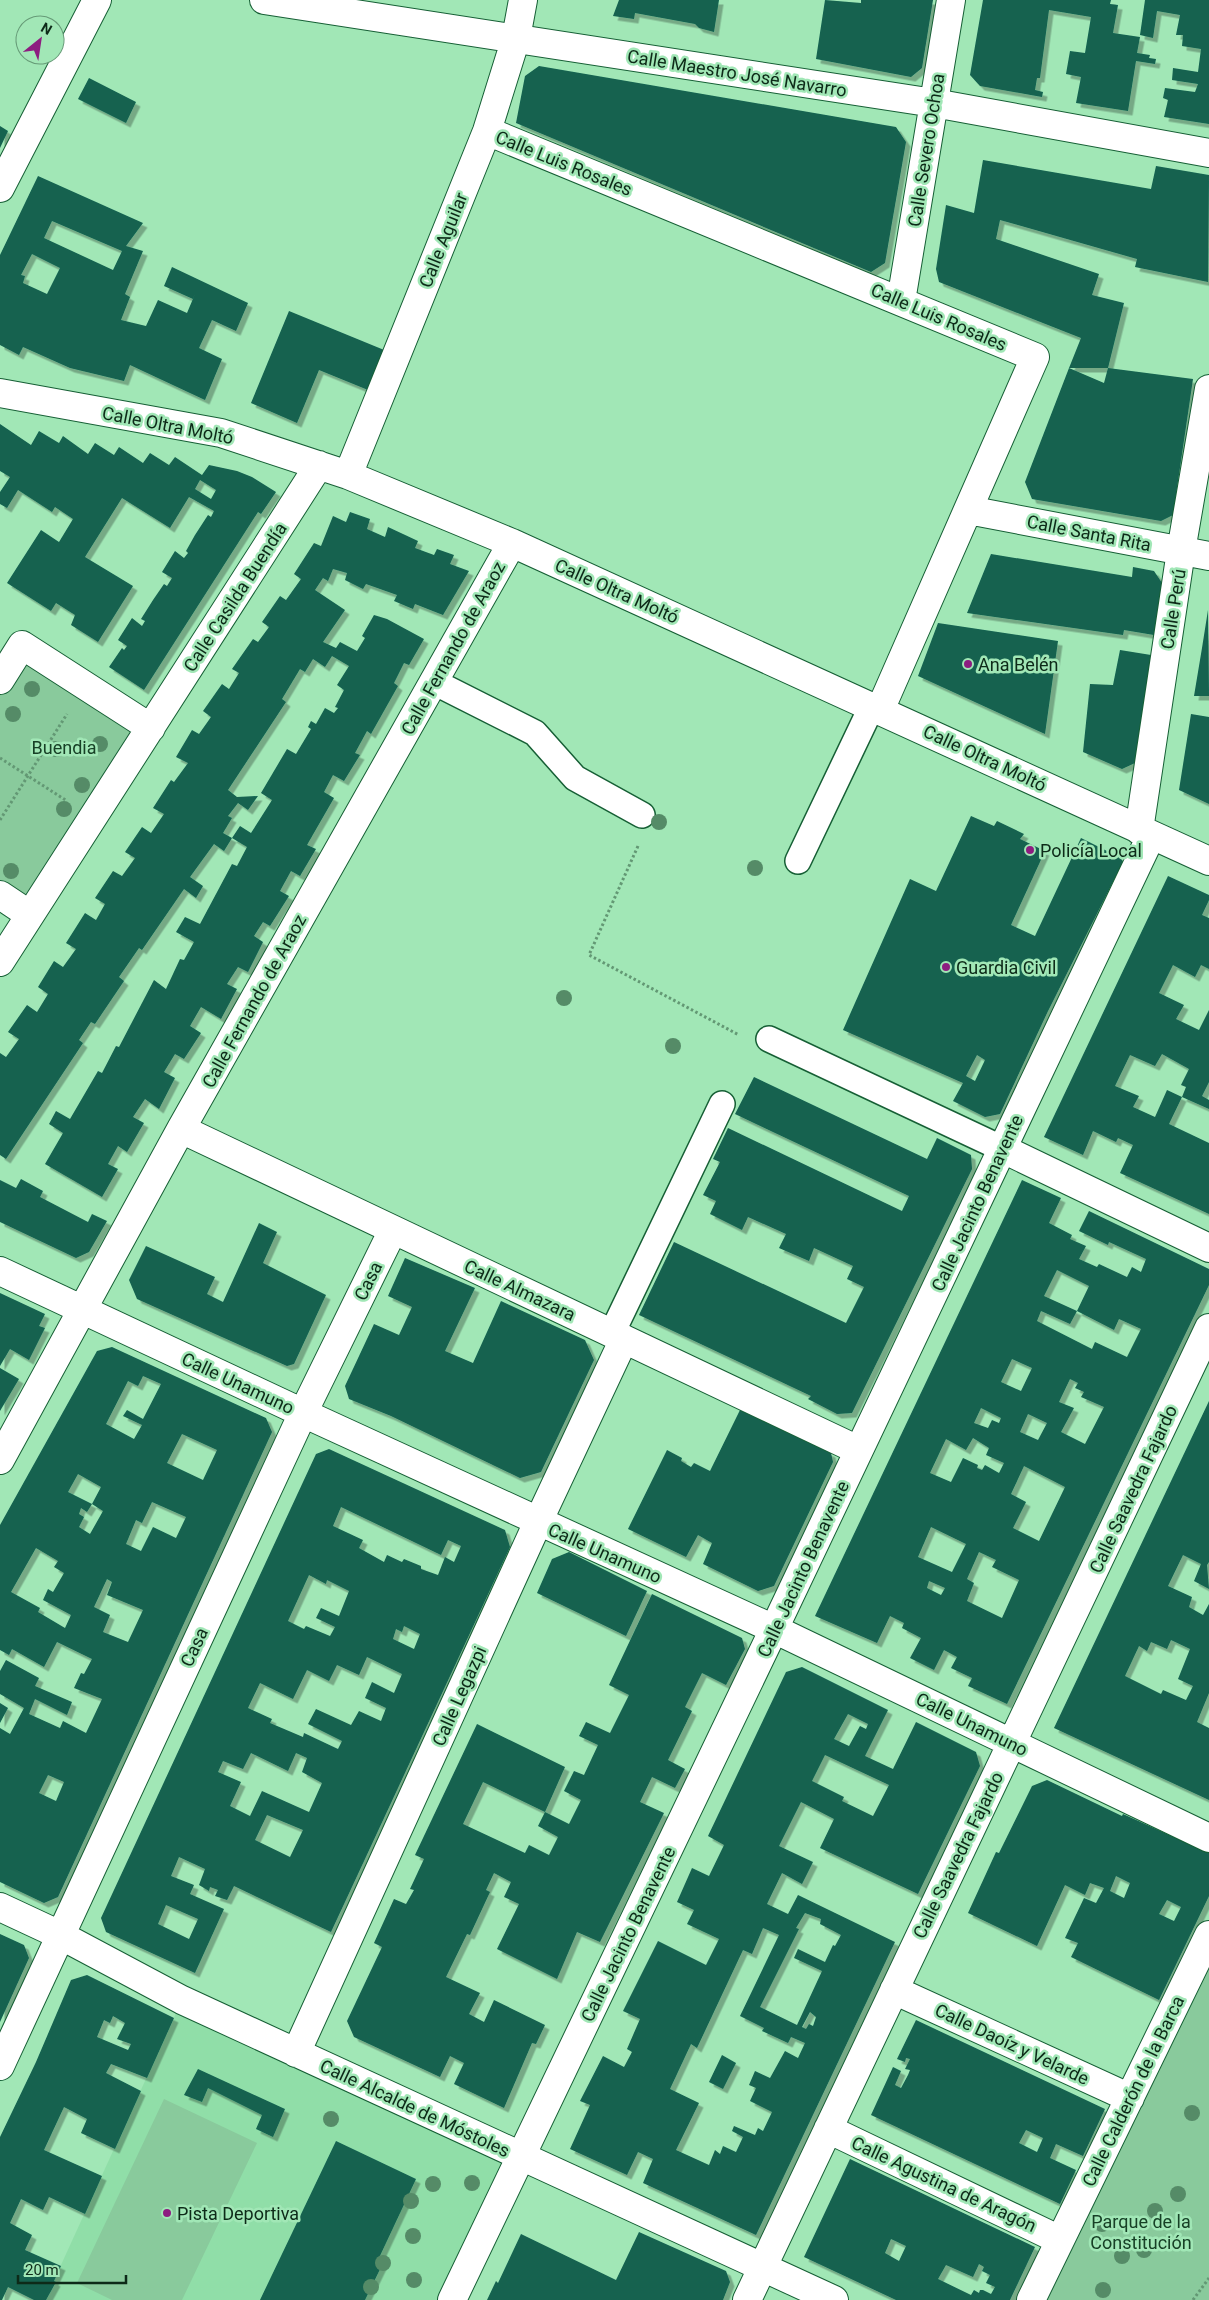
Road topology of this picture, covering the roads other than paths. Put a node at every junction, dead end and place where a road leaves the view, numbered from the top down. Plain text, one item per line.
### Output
1 (98, 0) edge
2 (264, 0) edge
3 (523, 0) edge
4 (951, 0) edge
5 (516, 38) junction
6 (934, 103) junction
7 (487, 131) junction
8 (1209, 153) edge
9 (0, 188) edge
10 (901, 301) junction
11 (1209, 389) edge
12 (0, 393) edge
13 (319, 466) junction
14 (348, 475) junction
15 (968, 510) junction
16 (512, 543) junction
17 (1181, 551) junction
18 (1209, 556) edge
19 (0, 680) edge
20 (434, 682) junction
21 (876, 708) junction
22 (151, 728) junction
23 (642, 815) dead end
24 (1145, 833) junction
25 (798, 860) dead end
26 (1209, 861) edge
27 (0, 895) edge
28 (30, 916) junction
29 (0, 962) edge
30 (758, 1040) road end
31 (722, 1104) dead end
32 (181, 1130) junction
33 (1002, 1149) junction
34 (393, 1230) junction
35 (1209, 1248) edge
36 (0, 1271) edge
37 (82, 1310) junction
38 (1209, 1328) edge
39 (618, 1336) junction
40 (303, 1414) junction
41 (858, 1450) junction
42 (0, 1460) edge
43 (538, 1522) junction
44 (774, 1630) junction
45 (1012, 1743) junction
46 (1209, 1838) edge
47 (0, 1907) edge
48 (60, 1935) junction
49 (1209, 1935) edge
50 (894, 1990) junction
51 (296, 2053) junction
52 (0, 2066) edge
53 (1130, 2098) junction
54 (828, 2129) junction
55 (521, 2157) junction
56 (1060, 2240) junction
57 (763, 2267) junction
58 (452, 2300) edge
59 (747, 2300) edge
60 (834, 2300) edge
61 (1031, 2300) edge

1 - 9 street
2 - 5 street, Calle Maestro José Navarro
3 - 5 street, Calle Aguilar
4 - 6 street, Calle Severo Ochoa
5 - 6 street, Calle Maestro José Navarro
5 - 7 street, Calle Aguilar
6 - 8 street, Calle Maestro José Navarro
6 - 10 street, Calle Severo Ochoa
7 - 10 street, Calle Luis Rosales
7 - 14 street, Calle Aguilar
10 - 15 street, Calle Luis Rosales
11 - 17 street, Calle Perú
12 - 13 street, Calle Oltra Moltó
13 - 14 street, Calle Oltra Moltó
13 - 22 street, Calle Casilda Buendía
14 - 16 street, Calle Oltra Moltó
15 - 17 street, Calle Santa Rita
15 - 21 street, Calle Luis Rosales
16 - 20 street, Calle Fernando de Araoz
16 - 21 street, Calle Oltra Moltó
17 - 18 street, Calle Santa Rita
17 - 24 street, Calle Perú
19 - 22 street
20 - 23 street
20 - 32 street, Calle Fernando de Araoz
21 - 24 street, Calle Oltra Moltó
21 - 25 street
22 - 28 street, Calle Casilda Buendía
24 - 26 street, Calle Oltra Moltó
24 - 33 street, Calle Jacinto Benavente
27 - 28 street
28 - 29 street, Calle Casilda Buendía
30 - 33 street
31 - 39 street
32 - 34 street, Calle Almazara
32 - 37 street, Calle Fernando de Araoz
33 - 35 street
33 - 41 street, Calle Jacinto Benavente
34 - 39 street, Calle Almazara
34 - 40 street, Casa
36 - 37 street, Calle Unamuno
37 - 40 street, Calle Unamuno
37 - 42 street, Calle Fernando de Araoz
38 - 45 street, Calle Saavedra Fajardo
39 - 41 street, Calle Almazara
39 - 43 street, Calle Legazpi
40 - 43 street, Calle Unamuno
40 - 48 street, Casa
41 - 44 street, Calle Jacinto Benavente
43 - 44 street, Calle Unamuno
43 - 51 street, Calle Legazpi
44 - 45 street, Calle Unamuno
44 - 55 street, Calle Jacinto Benavente
45 - 46 street, Calle Unamuno
45 - 50 street, Calle Saavedra Fajardo
47 - 48 street, Calle Alcalde de Móstoles
48 - 51 street, Calle Alcalde de Móstoles
48 - 52 street, Casa
49 - 53 street, Calle Calderón de la Barca
50 - 53 street, Calle Daoíz y Velarde
50 - 54 street, Calle Saavedra Fajardo
51 - 55 street, Calle Alcalde de Móstoles
53 - 56 street, Calle Calderón de la Barca
54 - 56 street, Calle Agustina de Aragón
54 - 57 street, Calle Saavedra Fajardo
55 - 57 street, Calle Alcalde de Móstoles
55 - 58 street, Calle Jacinto Benavente
56 - 61 street, Calle Calderón de la Barca
57 - 59 street, Calle Saavedra Fajardo
57 - 60 street, Calle Alcalde de Móstoles

